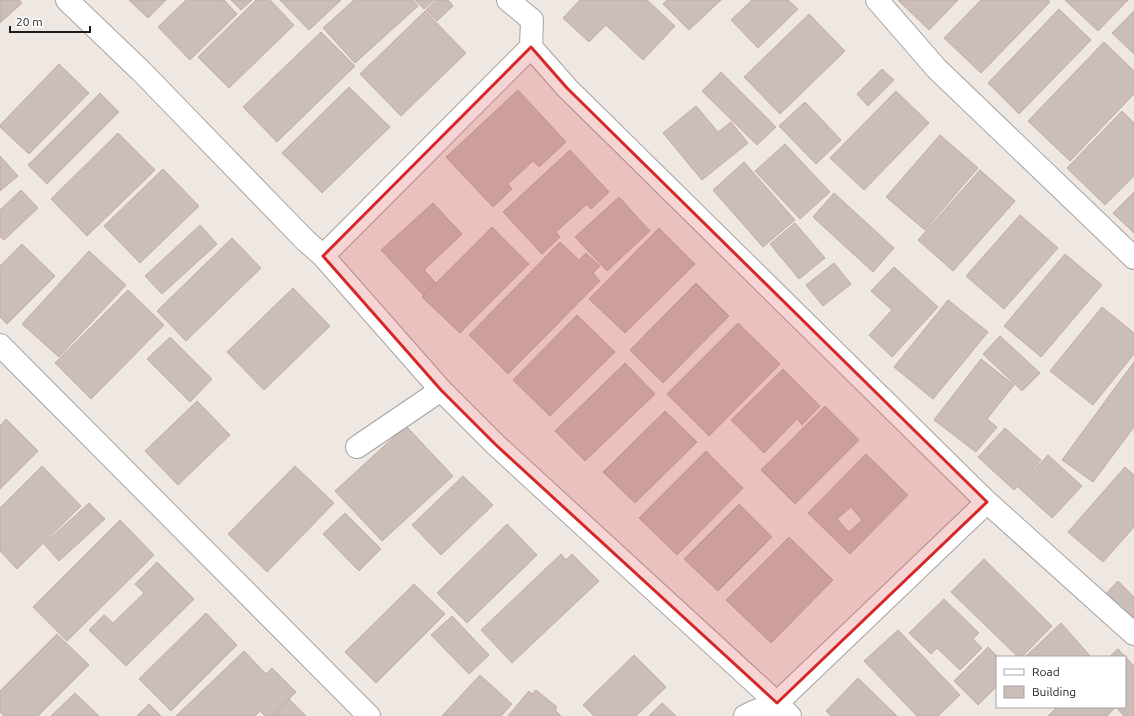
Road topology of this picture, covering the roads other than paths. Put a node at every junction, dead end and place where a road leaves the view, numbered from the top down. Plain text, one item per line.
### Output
1 (68, 0) edge
2 (508, 0) edge
3 (877, 0) edge
4 (535, 10) edge
5 (531, 47) junction
6 (323, 256) junction
7 (1134, 258) edge
8 (0, 345) edge
9 (441, 390) junction
10 (357, 447) dead end
11 (987, 502) junction
12 (1134, 634) edge
13 (783, 710) edge
14 (369, 716) edge
15 (745, 716) edge

1 - 6 street
2 - 4 street
3 - 7 street
4 - 5 street
5 - 6 street
5 - 11 street
6 - 9 street
8 - 14 street
9 - 10 street
9 - 13 street
11 - 12 street
11 - 13 street
13 - 15 street

